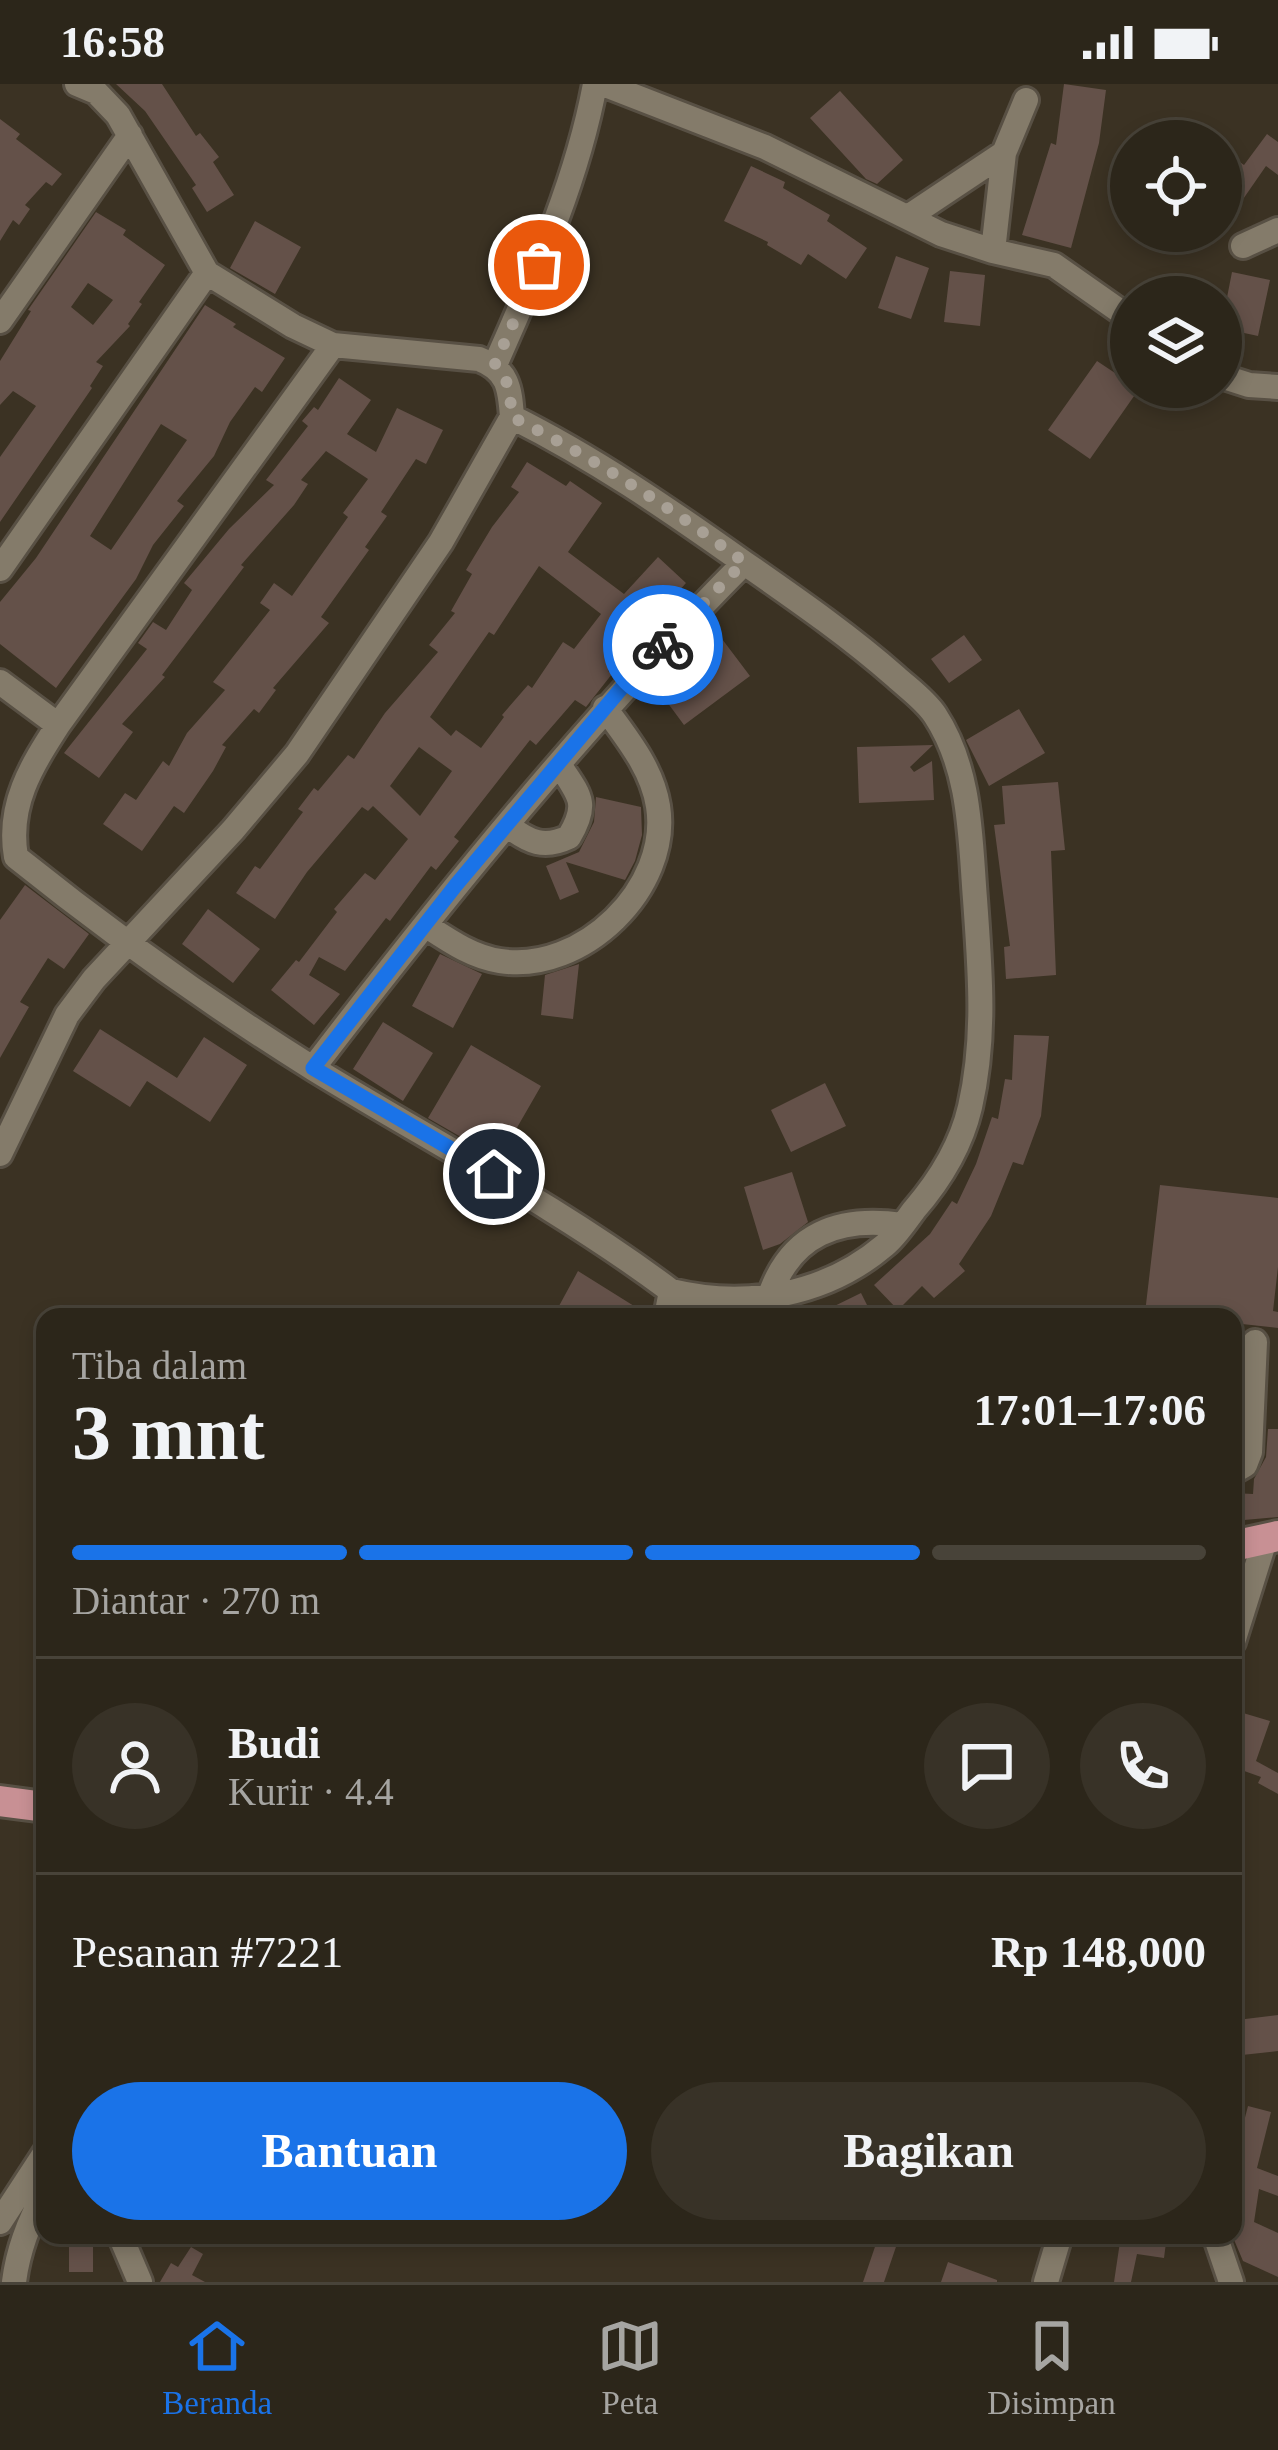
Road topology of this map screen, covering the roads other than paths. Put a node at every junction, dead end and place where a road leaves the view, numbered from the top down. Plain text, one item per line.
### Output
1 (77, 84) edge
2 (599, 84) edge
3 (1026, 100) dead end
4 (130, 135) junction
5 (1004, 152) junction
6 (908, 217) junction
7 (1278, 230) edge
8 (1243, 246) dead end
9 (993, 251) junction
10 (207, 273) junction
11 (1110, 304) edge
12 (0, 321) edge
13 (333, 344) junction
14 (495, 364) junction
15 (1242, 383) edge
16 (1278, 387) edge
17 (512, 417) junction
18 (744, 562) junction
19 (0, 569) edge
20 (0, 682) edge
21 (605, 708) junction
22 (58, 724) junction
23 (560, 766) junction
24 (508, 826) junction
25 (8, 867) edge
26 (425, 925) junction
27 (127, 945) junction
28 (313, 1068) junction
29 (0, 1154) edge
30 (902, 1225) junction
31 (671, 1291) junction
32 (769, 1298) junction
33 (668, 1308) edge
34 (702, 1308) edge
35 (1255, 1342) dead end
36 (1242, 1467) edge
37 (1272, 1538) edge
38 (1242, 1544) edge
39 (1242, 1618) edge
40 (0, 1801) edge
41 (36, 1807) edge
42 (36, 2166) edge
43 (36, 2209) edge
44 (0, 2222) edge
45 (123, 2244) edge
46 (1057, 2244) edge
47 (1218, 2244) edge
48 (14, 2282) edge
49 (140, 2282) edge
50 (1046, 2282) edge
51 (1231, 2282) edge

1 - 4 street
2 - 6 street
2 - 14 street
3 - 5 street
4 - 10 street
4 - 12 street
5 - 6 street
5 - 9 street
6 - 9 street
7 - 8 street
9 - 11 street
10 - 13 street
10 - 19 street
13 - 14 street
13 - 22 street
14 - 17 street
15 - 16 street
17 - 18 street
17 - 27 street
18 - 21 street
18 - 30 street
20 - 22 street
21 - 23 street
21 - 26 street
22 - 25 street
23 - 24 street
23 - 24 street
24 - 26 street
25 - 27 street
26 - 28 street
27 - 28 street
27 - 29 street
28 - 31 street
30 - 32 street
30 - 32 street
31 - 33 street
31 - 34 street
32 - 34 street
35 - 36 street
37 - 38 main road
37 - 39 street
40 - 41 main road
42 - 44 street
43 - 48 street
45 - 49 street
46 - 50 street
47 - 51 street

